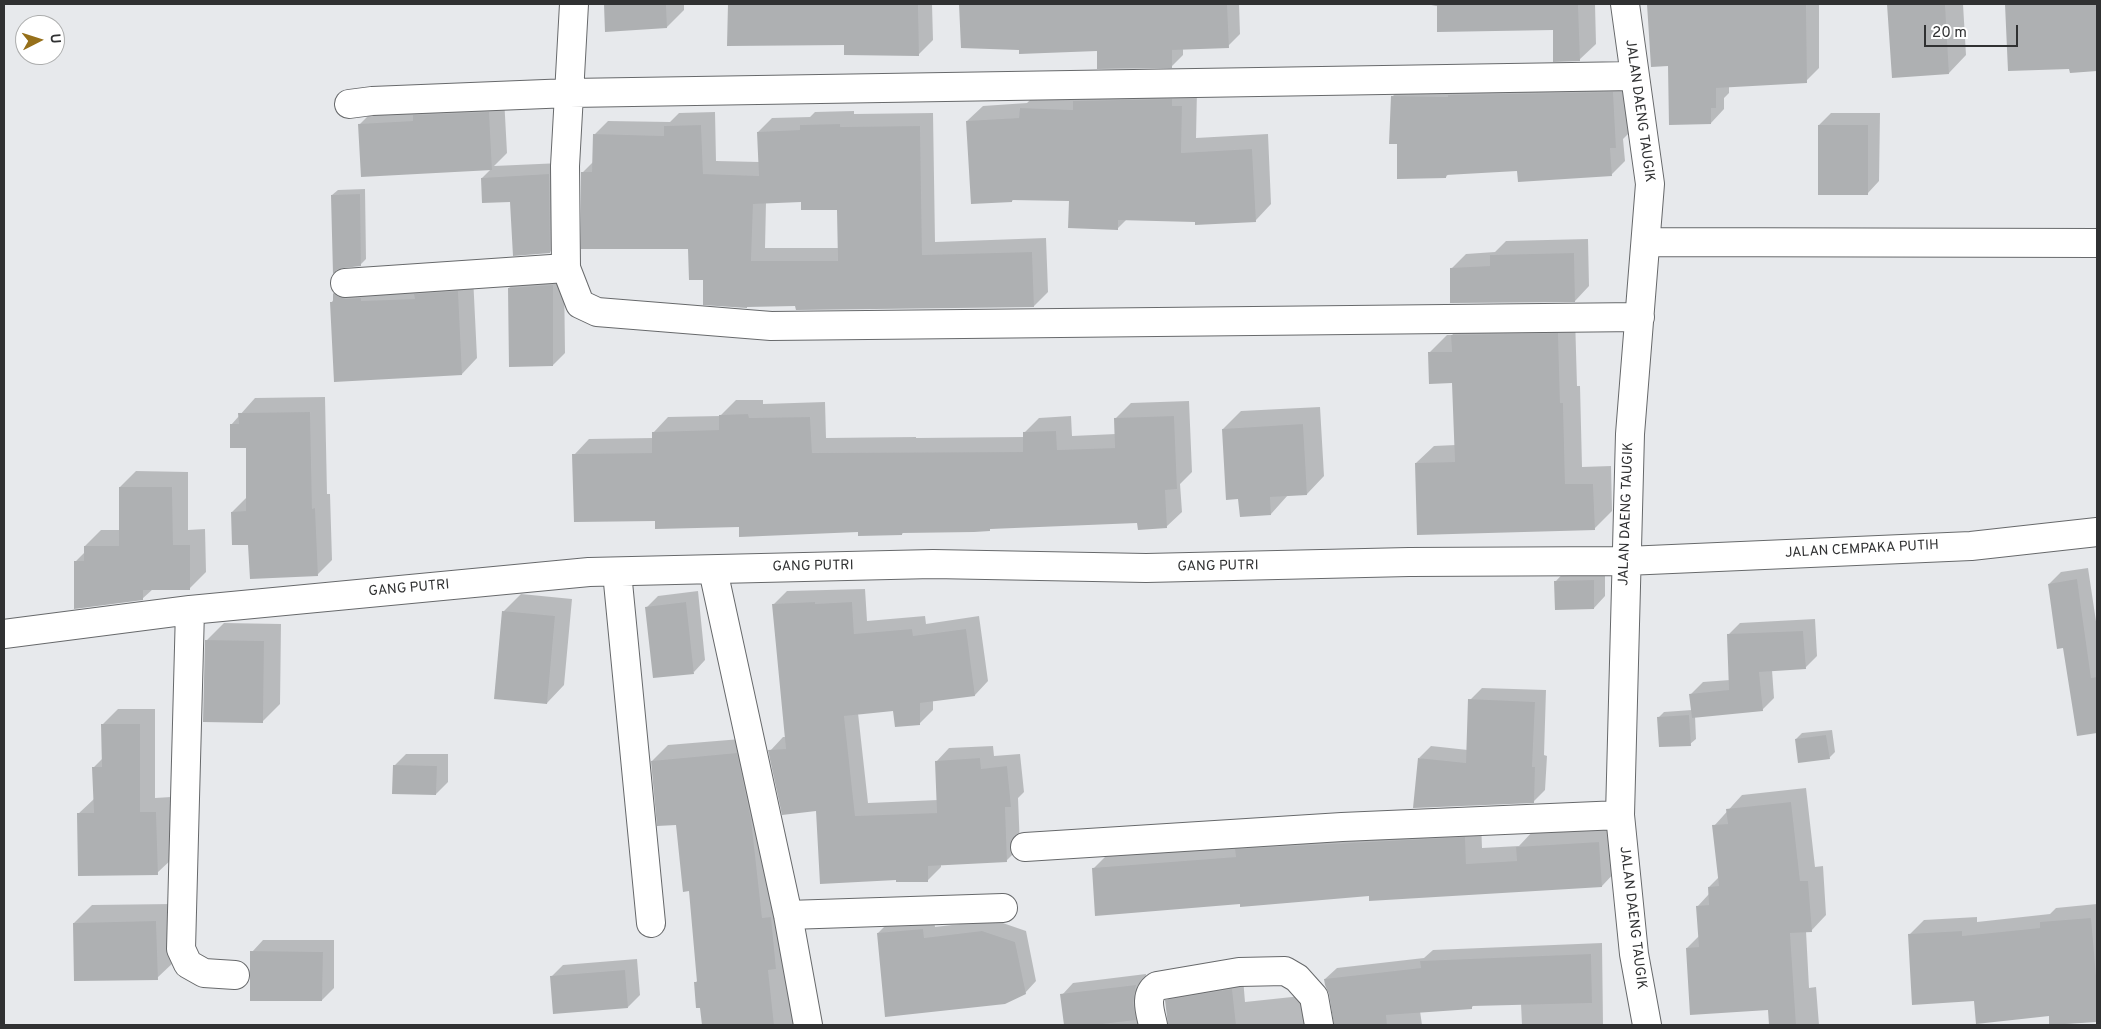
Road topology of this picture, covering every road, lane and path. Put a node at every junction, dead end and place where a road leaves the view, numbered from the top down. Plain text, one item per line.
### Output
1 (574, 4) edge
2 (1625, 4) edge
3 (1634, 76) junction
4 (570, 93) junction
5 (349, 104) dead end
6 (1646, 242) junction
7 (2097, 243) edge
8 (566, 268) junction
9 (345, 283) dead end
10 (1640, 317) junction
11 (2097, 532) edge
12 (1626, 561) junction
13 (713, 570) junction
14 (617, 572) junction
15 (190, 610) junction
16 (4, 634) edge
17 (1620, 815) junction
18 (1025, 847) dead end
19 (1003, 908) dead end
20 (788, 915) junction
21 (651, 923) dead end
22 (235, 974) dead end
23 (808, 1025) edge
24 (1153, 1025) edge
25 (1319, 1025) edge
26 (1647, 1025) edge

1 - 4 street
2 - 3 street, JALAN DAENG TAUGIK
3 - 4 street
3 - 6 street, JALAN DAENG TAUGIK
4 - 5 street
4 - 8 street
6 - 7 street
6 - 10 street, JALAN DAENG TAUGIK
8 - 9 street
8 - 10 street
10 - 12 street, JALAN DAENG TAUGIK
11 - 12 street, JALAN CEMPAKA PUTIH
12 - 13 street, GANG PUTRI
12 - 17 street, JALAN DAENG TAUGIK
13 - 14 street, GANG PUTRI
13 - 20 street
14 - 15 street, GANG PUTRI
14 - 21 street
15 - 16 street, GANG PUTRI
15 - 22 street
17 - 18 street
17 - 26 street, JALAN DAENG TAUGIK
19 - 20 street
20 - 23 street
24 - 25 street

